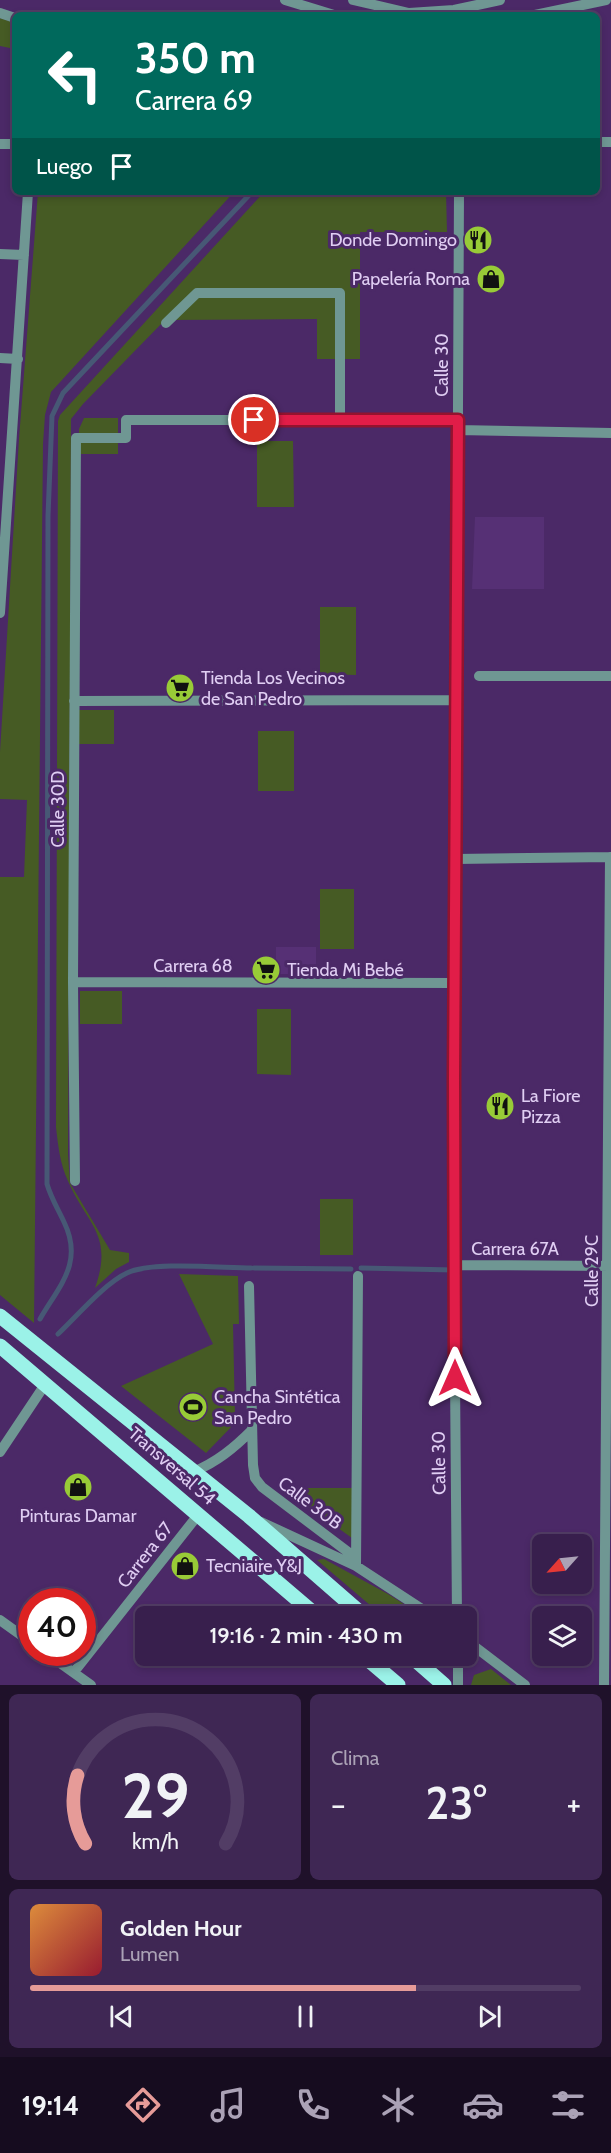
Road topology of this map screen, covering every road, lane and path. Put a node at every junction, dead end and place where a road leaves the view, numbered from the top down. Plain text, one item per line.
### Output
1 (285, 0) edge
2 (354, 0) edge
3 (501, 0) edge
4 (606, 0) edge
5 (324, 12) edge
6 (405, 12) edge
7 (459, 12) edge
8 (549, 12) edge
9 (28, 195) edge
10 (459, 195) edge
11 (0, 254) edge
12 (24, 255) junction
13 (166, 323) dead end
14 (0, 358) edge
15 (18, 359) junction
16 (340, 420) junction
17 (458, 425) junction
18 (611, 433) edge
19 (0, 613) edge
20 (478, 676) dead end
21 (611, 676) edge
22 (457, 700) junction
23 (75, 701) junction
24 (610, 857) edge
25 (456, 859) junction
26 (73, 982) junction
27 (456, 983) junction
28 (75, 1181) dead end
29 (454, 1265) junction
30 (610, 1266) edge
31 (358, 1276) dead end
32 (249, 1286) dead end
33 (0, 1316) edge
34 (3, 1348) edge
35 (42, 1380) junction
36 (252, 1431) junction
37 (0, 1452) edge
38 (194, 1472) junction
39 (198, 1515) junction
40 (249, 1516) junction
41 (356, 1562) junction
42 (305, 1606) edge
43 (353, 1606) edge
44 (418, 1606) edge
45 (458, 1606) edge
46 (0, 1620) edge
47 (18, 1632) edge
48 (477, 1648) edge
49 (607, 1664) edge
50 (65, 1666) edge
51 (376, 1666) edge
52 (422, 1666) edge
53 (458, 1666) edge
54 (74, 1672) junction
55 (91, 1685) edge
56 (399, 1685) edge
57 (444, 1685) edge
58 (458, 1685) edge
59 (525, 1685) edge
60 (604, 1685) edge

1 - 5 street
2 - 6 street
3 - 7 street
4 - 8 street
9 - 12 street
10 - 17 street, Calle 30
11 - 12 street
12 - 15 street
13 - 16 street
14 - 15 street
15 - 19 street
16 - 17 street
16 - 23 street, Calle 30D
17 - 18 street
17 - 22 street, Calle 30
20 - 21 street
22 - 23 street
22 - 25 street, Calle 30
23 - 26 street, Calle 30D
24 - 25 street
24 - 30 street, Calle 29C
25 - 27 street, Calle 30
26 - 27 street, Carrera 68
26 - 28 street, Calle 30D
27 - 29 street, Calle 30
29 - 30 street, Carrera 67A
29 - 45 street, Calle 30
30 - 49 street, Calle 29C
31 - 41 street
32 - 36 street, Calle 30B
33 - 38 main road, Transversal 54
34 - 35 main road, Transversal 54
35 - 37 street
35 - 39 main road, Transversal 54
36 - 38 street
36 - 41 street, Calle 30B
38 - 40 main road, Transversal 54
39 - 42 main road, Transversal 54
39 - 54 street, Carrera 67
40 - 41 street, Transversal 54
40 - 43 main road, Transversal 54
41 - 44 street, Transversal 54
46 - 47 street
48 - 59 street
49 - 60 street, Calle 29C
50 - 54 street
51 - 56 main road
52 - 57 main road
53 - 58 street
54 - 55 street

